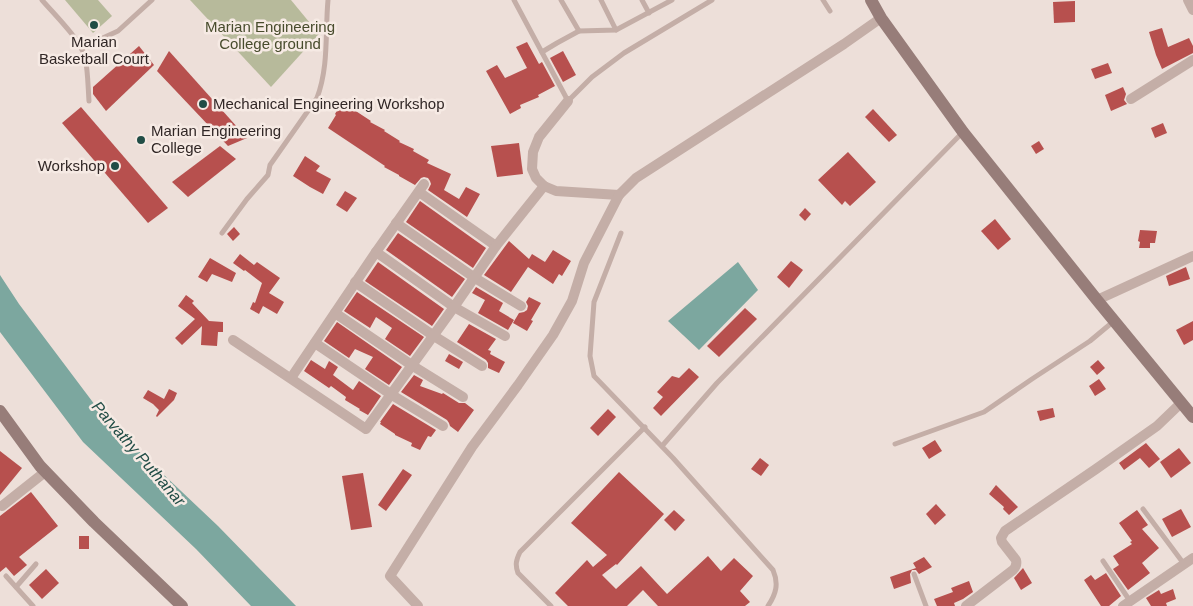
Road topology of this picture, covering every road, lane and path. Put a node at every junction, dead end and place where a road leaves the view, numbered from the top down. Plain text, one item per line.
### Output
1 (42, 0) edge
2 (152, 0) edge
3 (328, 0) edge
4 (514, 0) edge
5 (561, 0) edge
6 (600, 0) edge
7 (642, 0) edge
8 (672, 0) edge
9 (712, 0) edge
10 (823, 0) edge
11 (871, 0) edge
12 (1188, 0) edge
13 (1193, 10) edge
14 (830, 11) dead end
15 (649, 13) junction
16 (881, 18) junction
17 (616, 30) junction
18 (579, 32) junction
19 (81, 48) junction
20 (542, 52) junction
21 (1193, 60) edge
22 (1131, 99) dead end
23 (89, 101) dead end
24 (568, 101) junction
25 (962, 132) junction
26 (544, 186) junction
27 (619, 195) junction
28 (396, 223) junction
29 (222, 233) dead end
30 (621, 234) dead end
31 (496, 246) junction
32 (376, 252) junction
33 (1193, 256) edge
34 (475, 278) junction
35 (355, 282) junction
36 (1097, 300) junction
37 (521, 306) dead end
38 (454, 307) junction
39 (335, 312) junction
40 (1114, 321) junction
41 (434, 336) junction
42 (505, 336) dead end
43 (233, 340) dead end
44 (315, 343) junction
45 (412, 366) junction
46 (482, 366) dead end
47 (291, 378) junction
48 (392, 395) junction
49 (464, 397) dead end
50 (1181, 402) junction
51 (0, 411) edge
52 (1193, 417) edge
53 (443, 426) dead end
54 (645, 427) junction
55 (895, 444) dead end
56 (662, 446) junction
57 (45, 472) junction
58 (2, 506) dead end
59 (1143, 509) dead end
60 (1193, 558) edge
61 (1103, 561) dead end
62 (36, 564) dead end
63 (1184, 564) junction
64 (914, 574) dead end
65 (6, 576) dead end
66 (16, 587) junction
67 (1127, 604) edge
68 (33, 606) edge
69 (182, 606) edge
70 (418, 606) edge
71 (551, 606) edge
72 (768, 606) edge
73 (926, 606) edge
74 (966, 606) edge

1 - 19 lane
2 - 19 lane
3 - 29 lane
4 - 20 lane
5 - 18 lane
6 - 17 lane
7 - 15 lane
8 - 15 lane
9 - 24 lane
10 - 14 lane
11 - 16 street
12 - 13 street
15 - 17 lane
16 - 25 street
16 - 27 street
17 - 18 lane
18 - 20 lane
19 - 23 lane
20 - 24 lane
21 - 22 street
24 - 26 street
25 - 36 street
25 - 56 lane
26 - 27 street
26 - 31 street
27 - 70 street
28 - 31 street
28 - 32 street
28 - 34 street
30 - 54 lane
31 - 34 street
32 - 35 street
32 - 38 street
33 - 36 street
34 - 37 street
34 - 38 street
35 - 39 street
35 - 41 street
36 - 40 street
38 - 41 street
38 - 42 street
39 - 44 street
39 - 45 street
40 - 50 street
40 - 55 lane
41 - 45 street
41 - 46 street
43 - 47 street
44 - 47 street
44 - 48 street
45 - 48 street
45 - 49 street
47 - 48 street
48 - 53 street
50 - 52 street
50 - 74 street
51 - 57 street
54 - 56 lane
54 - 71 lane
56 - 72 lane
57 - 58 street
57 - 69 street
59 - 63 lane
60 - 63 street
61 - 67 lane
62 - 66 lane
63 - 67 street
64 - 73 lane
65 - 66 lane
66 - 68 lane

